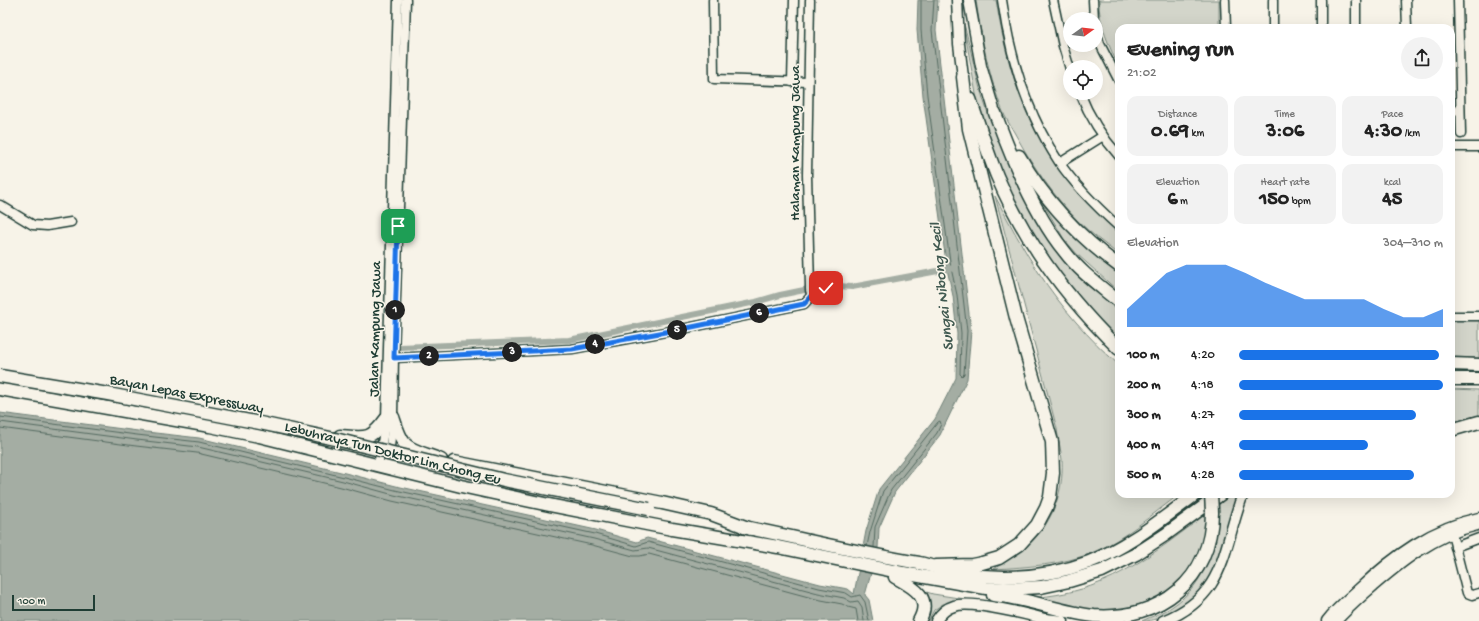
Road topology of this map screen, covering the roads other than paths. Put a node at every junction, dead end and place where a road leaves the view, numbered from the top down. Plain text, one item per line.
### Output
1 (398, 0) edge
2 (406, 0) edge
3 (713, 0) edge
4 (794, 0) edge
5 (810, 0) edge
6 (957, 0) edge
7 (969, 0) edge
8 (1002, 0) edge
9 (1053, 0) edge
10 (1093, 0) edge
11 (1225, 0) edge
12 (1273, 0) edge
13 (1321, 0) edge
14 (1356, 0) edge
15 (1406, 0) edge
16 (1458, 0) edge
17 (1094, 12) edge
18 (1226, 24) edge
19 (1273, 24) edge
20 (1321, 24) edge
21 (1356, 24) edge
22 (1407, 24) edge
23 (1103, 50) edge
24 (1067, 60) edge
25 (1115, 73) edge
26 (963, 77) junction
27 (792, 82) junction
28 (808, 82) junction
29 (1083, 100) edge
30 (1460, 110) junction
31 (1455, 111) edge
32 (995, 113) junction
33 (1461, 134) dead end
34 (1103, 136) junction
35 (1479, 147) edge
36 (1455, 148) edge
37 (1115, 151) edge
38 (1060, 163) junction
39 (0, 205) edge
40 (70, 222) dead end
41 (1115, 223) edge
42 (1115, 263) edge
43 (810, 286) junction
44 (812, 295) junction
45 (1115, 298) edge
46 (1455, 316) edge
47 (1479, 316) edge
48 (1115, 345) edge
49 (394, 358) junction
50 (1455, 364) edge
51 (1479, 365) edge
52 (1455, 371) edge
53 (1479, 371) edge
54 (0, 372) edge
55 (0, 376) edge
56 (1455, 379) edge
57 (1479, 379) edge
58 (0, 384) edge
59 (0, 389) edge
60 (389, 418) junction
61 (1479, 422) edge
62 (1455, 429) edge
63 (340, 436) junction
64 (382, 453) junction
65 (440, 460) junction
66 (1191, 498) edge
67 (1210, 498) edge
68 (1216, 498) edge
69 (1242, 498) edge
70 (648, 512) junction
71 (1479, 518) edge
72 (1479, 525) edge
73 (672, 529) junction
74 (751, 529) junction
75 (1452, 534) junction
76 (1479, 538) edge
77 (778, 547) junction
78 (1455, 547) junction
79 (845, 559) junction
80 (882, 566) junction
81 (936, 566) junction
82 (895, 578) junction
83 (1479, 593) edge
84 (1171, 598) junction
85 (1047, 620) edge
86 (919, 621) edge
87 (936, 621) edge
88 (1063, 621) edge
89 (1119, 621) edge
90 (1163, 621) edge
91 (1327, 621) edge
92 (1336, 621) edge

1 - 60 street, Jalan Kampung Jawa
2 - 49 street, Jalan Kampung Jawa
3 - 27 street
4 - 27 street
5 - 28 street, Halaman Kampung Jawa
6 - 26 main road
7 - 32 main road
8 - 38 street
9 - 24 street
10 - 17 street
11 - 18 street
12 - 19 street
13 - 20 street
14 - 21 street
15 - 22 street
16 - 30 street
23 - 25 street
26 - 48 highway
26 - 81 highway
27 - 28 street
28 - 43 street, Halaman Kampung Jawa
29 - 34 street
30 - 31 street
30 - 33 street
32 - 42 highway
32 - 45 highway
34 - 37 street
34 - 38 street
35 - 36 street
38 - 41 street
39 - 40 street
43 - 44 street
43 - 44 street
44 - 49 street
46 - 47 street
49 - 60 street, Jalan Kampung Jawa
50 - 51 highway
52 - 53 highway
54 - 63 highway, Lebuhraya Tun Doktor Lim Chong Eu
55 - 70 highway, Bayan Lepas Expressway, bridge
56 - 57 highway
58 - 70 highway, Bayan Lepas Expressway
59 - 64 highway, Lebuhraya Tun Doktor Lim Chong Eu
60 - 63 highway
60 - 64 street, Jalan Kampung Jawa
60 - 65 highway
61 - 62 highway
63 - 64 highway, Lebuhraya Tun Doktor Lim Chong Eu
64 - 65 highway, Lebuhraya Tun Doktor Lim Chong Eu
64 - 73 highway, Lebuhraya Tun Doktor Lim Chong Eu
65 - 74 highway, Lebuhraya Tun Doktor Lim Chong Eu
66 - 81 highway, Lebuhraya Tun Doktor Lim Chong Eu
67 - 84 highway, bridge
68 - 80 highway, Lebuhraya Tun Doktor Lim Chong Eu
69 - 90 main road
70 - 74 highway, Lebuhraya Tun Doktor Lim Chong Eu
70 - 77 highway, Lebuhraya Tun Doktor Lim Chong Eu
71 - 91 main road
72 - 75 main road
73 - 77 highway, Lebuhraya Tun Doktor Lim Chong Eu
73 - 79 highway
74 - 79 highway, Lebuhraya Tun Doktor Lim Chong Eu
75 - 78 street
75 - 92 main road
76 - 78 street
77 - 79 highway, Lebuhraya Tun Doktor Lim Chong Eu
78 - 83 street
79 - 80 highway, Lebuhraya Tun Doktor Lim Chong Eu
80 - 81 highway, Lebuhraya Tun Doktor Lim Chong Eu
80 - 82 highway
82 - 84 highway
82 - 86 highway
84 - 89 main road
85 - 87 main road
85 - 88 main road

